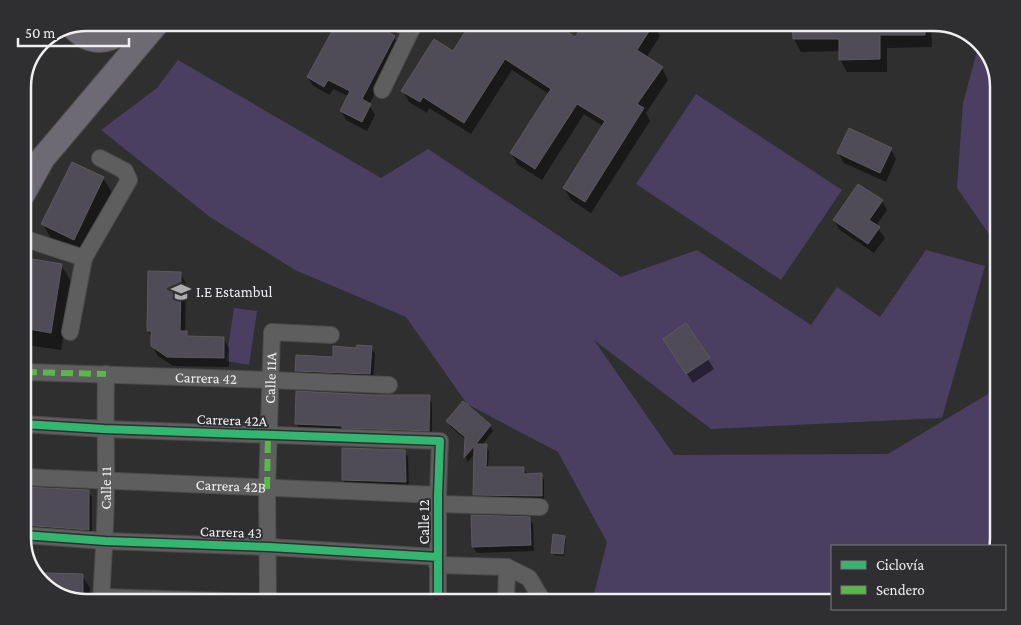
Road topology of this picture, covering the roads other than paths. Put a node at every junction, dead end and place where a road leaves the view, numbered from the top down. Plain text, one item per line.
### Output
1 (124, 31) edge
2 (150, 31) edge
3 (411, 31) edge
4 (78, 32) edge
5 (382, 90) dead end
6 (100, 158) dead end
7 (31, 180) edge
8 (31, 241) edge
9 (84, 258) junction
10 (70, 332) dead end
11 (331, 335) dead end
12 (31, 372) edge
13 (106, 374) junction
14 (270, 380) junction
15 (388, 385) dead end
16 (31, 424) edge
17 (104, 429) junction
18 (268, 435) junction
19 (440, 441) joint
20 (31, 477) edge
21 (106, 482) junction
22 (267, 489) junction
23 (438, 499) junction
24 (540, 507) dead end
25 (31, 536) edge
26 (105, 541) junction
27 (269, 547) junction
28 (437, 561) junction
29 (508, 567) junction
30 (102, 594) edge
31 (268, 594) edge
32 (438, 594) edge
33 (506, 594) edge
34 (539, 594) edge

1 - 4 highway
2 - 7 highway
3 - 5 street
6 - 9 street
8 - 9 street
9 - 10 street
11 - 14 street, Calle 11A
12 - 13 street, Carrera 42
13 - 14 street, Carrera 42
13 - 17 street, Calle 11
14 - 15 street, Carrera 42
14 - 18 street, Calle 11A
16 - 17 street, Carrera 42A
17 - 18 street, Carrera 42A
17 - 21 street, Calle 11
18 - 19 street, Carrera 42A
18 - 22 street, Calle 11A
19 - 23 street, Calle 12
20 - 21 street, Carrera 42B
21 - 22 street, Carrera 42B
21 - 26 street, Calle 11
22 - 23 street, Carrera 42B
22 - 27 street, Calle 11A
23 - 24 street, Carrera 42B
23 - 28 street, Calle 12
25 - 26 street, Carrera 43
26 - 27 street, Carrera 43
26 - 30 street, Calle 11
27 - 28 street, Carrera 43
27 - 31 street, Calle 11A
28 - 29 street, Carrera 43
28 - 32 street, Calle 12
29 - 33 street
29 - 34 street

